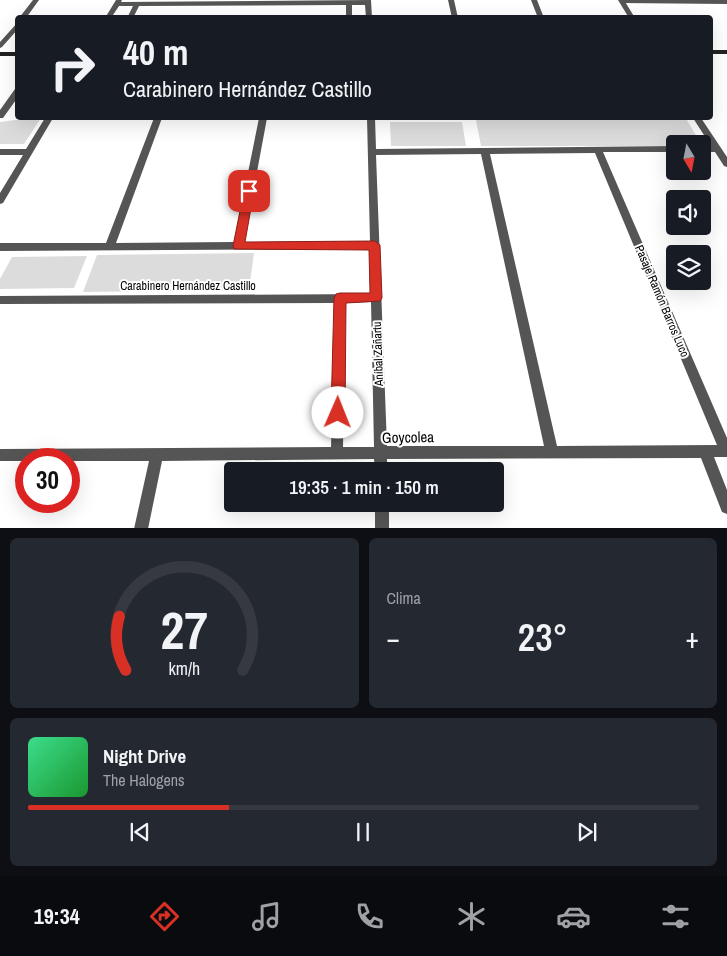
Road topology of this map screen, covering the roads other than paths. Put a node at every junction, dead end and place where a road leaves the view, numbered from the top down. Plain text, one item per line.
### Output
1 (36, 0) edge
2 (451, 0) edge
3 (534, 0) edge
4 (368, 1) edge
5 (622, 1) edge
6 (118, 2) edge
7 (727, 2) edge
8 (349, 3) junction
9 (137, 4) junction
10 (24, 15) edge
11 (110, 15) edge
12 (132, 15) edge
13 (349, 15) edge
14 (369, 15) edge
15 (455, 15) edge
16 (540, 15) edge
17 (630, 15) edge
18 (15, 28) edge
19 (0, 46) edge
20 (713, 52) edge
21 (727, 52) edge
22 (0, 54) edge
23 (15, 54) edge
24 (15, 95) edge
25 (0, 116) edge
26 (48, 120) edge
27 (157, 120) edge
28 (263, 120) edge
29 (371, 120) edge
30 (698, 120) edge
31 (711, 149) edge
32 (717, 149) junction
33 (598, 150) junction
34 (666, 150) edge
35 (485, 151) junction
36 (0, 152) edge
37 (29, 152) junction
38 (372, 152) junction
39 (727, 164) edge
40 (0, 201) edge
41 (375, 245) junction
42 (238, 246) junction
43 (109, 247) junction
44 (0, 248) edge
45 (340, 298) junction
46 (376, 298) junction
47 (0, 300) edge
48 (726, 451) edge
49 (552, 452) junction
50 (705, 452) junction
51 (337, 453) junction
52 (380, 453) junction
53 (157, 454) junction
54 (0, 455) edge
55 (380, 462) edge
56 (727, 507) edge
57 (382, 512) edge
58 (141, 528) edge
59 (382, 528) edge

1 - 10 street
2 - 15 street
3 - 16 street
4 - 8 street
4 - 14 street
5 - 7 street
5 - 17 street
6 - 9 street
6 - 11 street
8 - 9 street
8 - 13 street
9 - 12 street
18 - 19 street
20 - 21 main road
22 - 23 main road
24 - 25 street
26 - 37 street
27 - 43 street
28 - 42 street
29 - 38 street, Aníbal Zañartu
30 - 32 street
31 - 32 street
32 - 39 street
33 - 34 street
33 - 35 street
33 - 48 street, Pasaje Ramón Barros Luco
35 - 38 street
35 - 49 street
36 - 37 street
37 - 40 street
38 - 41 street, Aníbal Zañartu
41 - 42 street
41 - 46 street, Aníbal Zañartu
42 - 43 street
43 - 44 street
45 - 46 street, Carabinero Hernández Castillo
45 - 47 street, Carabinero Hernández Castillo
45 - 51 street
46 - 52 street, Aníbal Zañartu
48 - 50 street, Goycolea
49 - 50 street, Goycolea
49 - 52 street, Goycolea
50 - 56 street
51 - 52 street, Goycolea
51 - 53 street, Goycolea
52 - 55 street, Aníbal Zañartu
53 - 54 street, Goycolea
53 - 58 street
57 - 59 street

